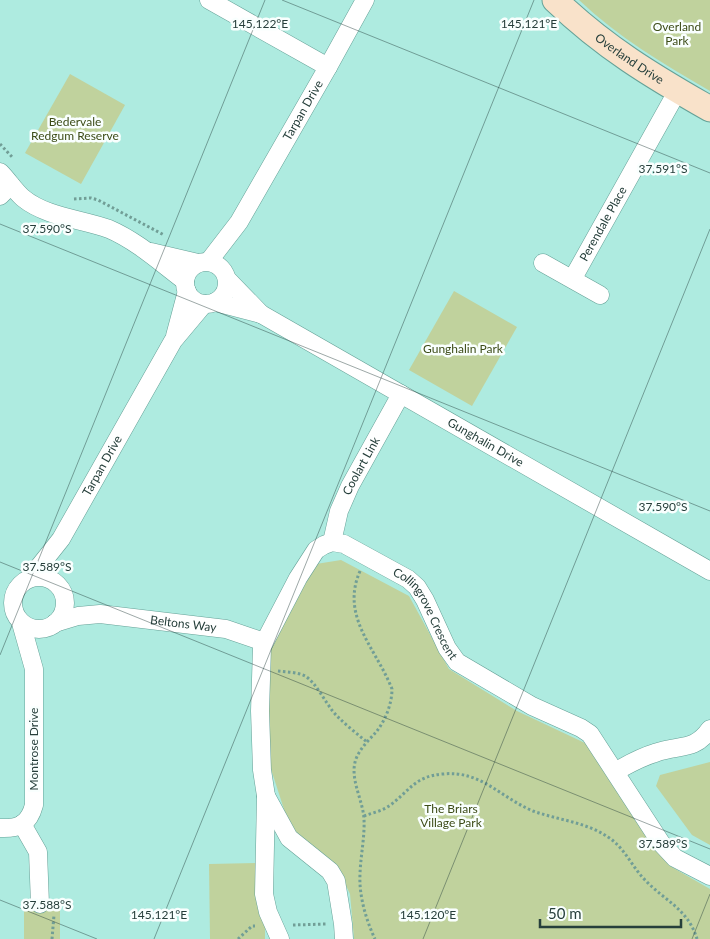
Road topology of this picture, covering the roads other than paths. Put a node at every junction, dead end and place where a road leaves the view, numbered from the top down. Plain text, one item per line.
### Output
1 (209, 0) edge
2 (365, 0) edge
3 (555, 0) edge
4 (328, 67) junction
5 (678, 90) junction
6 (710, 109) edge
7 (4, 184) edge
8 (146, 251) junction
9 (544, 263) dead end
10 (214, 268) junction
11 (573, 278) junction
12 (186, 286) junction
13 (600, 294) dead end
14 (209, 303) junction
15 (261, 314) junction
16 (173, 341) junction
17 (402, 394) junction
18 (61, 538) junction
19 (332, 542) junction
20 (710, 571) edge
21 (26, 580) junction
22 (58, 586) junction
23 (0, 592) edge
24 (0, 606) edge
25 (100, 614) junction
26 (18, 619) junction
27 (51, 626) junction
28 (264, 642) junction
29 (34, 669) junction
30 (710, 729) edge
31 (616, 772) junction
32 (266, 796) junction
33 (22, 824) junction
34 (0, 828) edge
35 (710, 876) edge
36 (47, 907) road end
37 (278, 932) edge
38 (344, 932) edge

1 - 4 street
2 - 4 street, Tarpan Drive
3 - 5 street, Overland Drive
4 - 10 street, Tarpan Drive
5 - 6 street, Overland Drive
5 - 11 street, Perendale Place
7 - 8 street
8 - 10 street
8 - 12 street
9 - 11 street
10 - 12 street
10 - 14 street
10 - 15 street, Gunghalin Drive
11 - 13 street
12 - 14 street
12 - 16 street, Tarpan Drive
14 - 15 street, Gunghalin Drive
14 - 16 street, Tarpan Drive
15 - 17 street, Gunghalin Drive
16 - 18 street, Tarpan Drive
17 - 19 street, Coolart Link
17 - 20 street, Gunghalin Drive
18 - 21 street, Tarpan Drive
18 - 22 street, Tarpan Drive
19 - 28 street
19 - 31 street, Collingrove Crescent
21 - 22 street
21 - 23 street
21 - 26 street
22 - 25 street, Beltons Way
22 - 27 street
24 - 26 street
25 - 27 street, Beltons Way
25 - 28 street, Beltons Way
26 - 27 street
26 - 29 street, Montrose Drive
27 - 29 street, Montrose Drive
28 - 32 street
29 - 33 street, Montrose Drive
30 - 31 street
31 - 35 street, Collingrove Crescent
32 - 37 street
32 - 38 street
33 - 34 street
33 - 36 street

